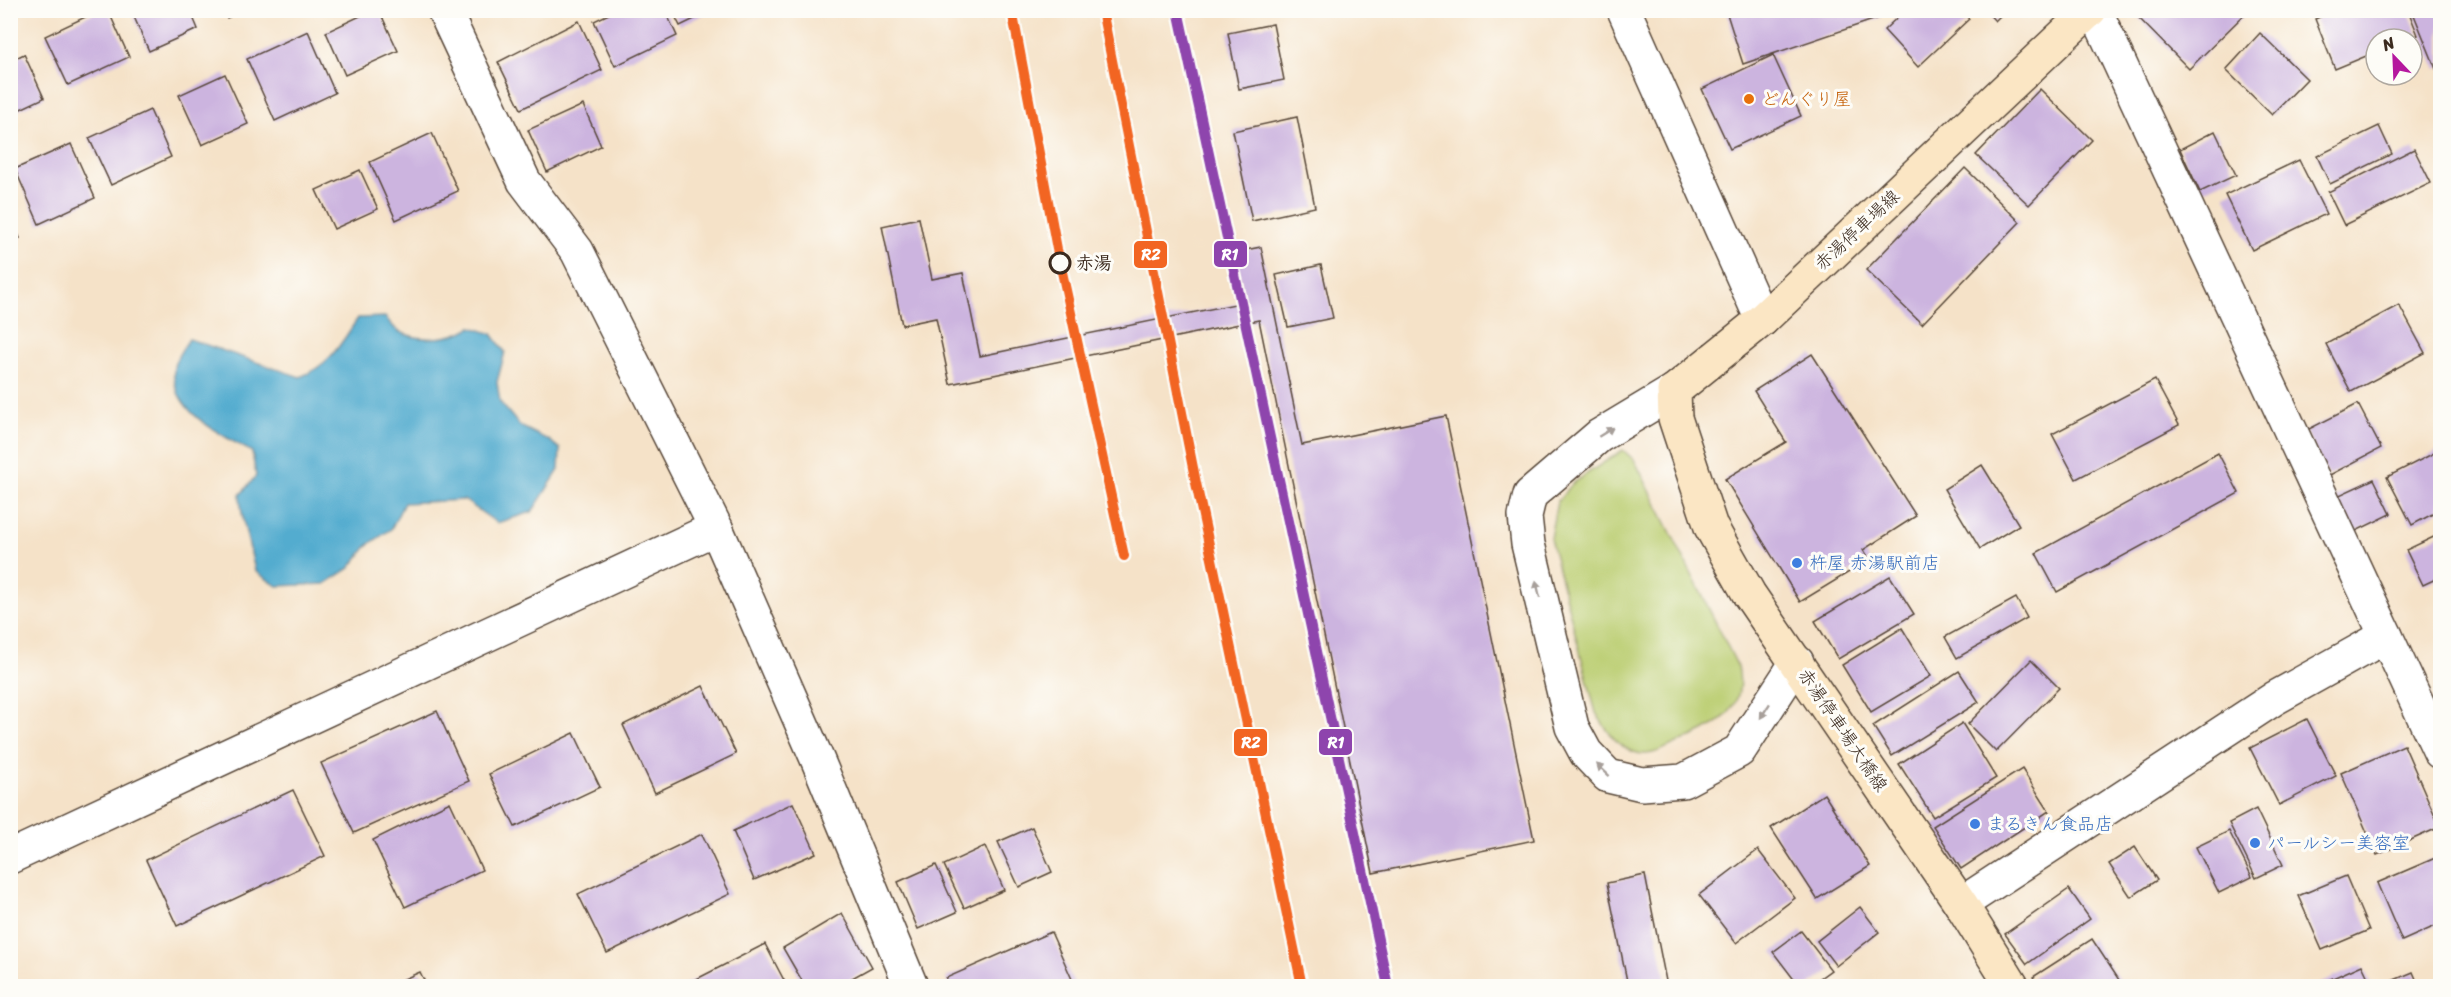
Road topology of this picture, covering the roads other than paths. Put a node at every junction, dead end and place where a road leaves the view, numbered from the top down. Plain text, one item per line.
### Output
1 (444, 10) edge
2 (1624, 10) edge
3 (2092, 10) edge
4 (1762, 320) junction
5 (1674, 391) junction
6 (716, 528) junction
7 (2386, 636) junction
8 (1797, 662) junction
9 (2440, 752) edge
10 (10, 856) edge
11 (1961, 904) junction
12 (910, 987) edge
13 (2012, 987) edge

1 - 6 street
2 - 4 street
3 - 4 main road, 赤湯停車場線
3 - 7 street
4 - 5 main road, 赤湯停車場線
5 - 8 main road, 赤湯停車場大橋線
8 -> 5 street
6 - 10 street
6 - 12 street
7 - 9 street
7 - 11 street
8 - 11 main road, 赤湯停車場大橋線
11 - 13 main road, 赤湯停車場大橋線

